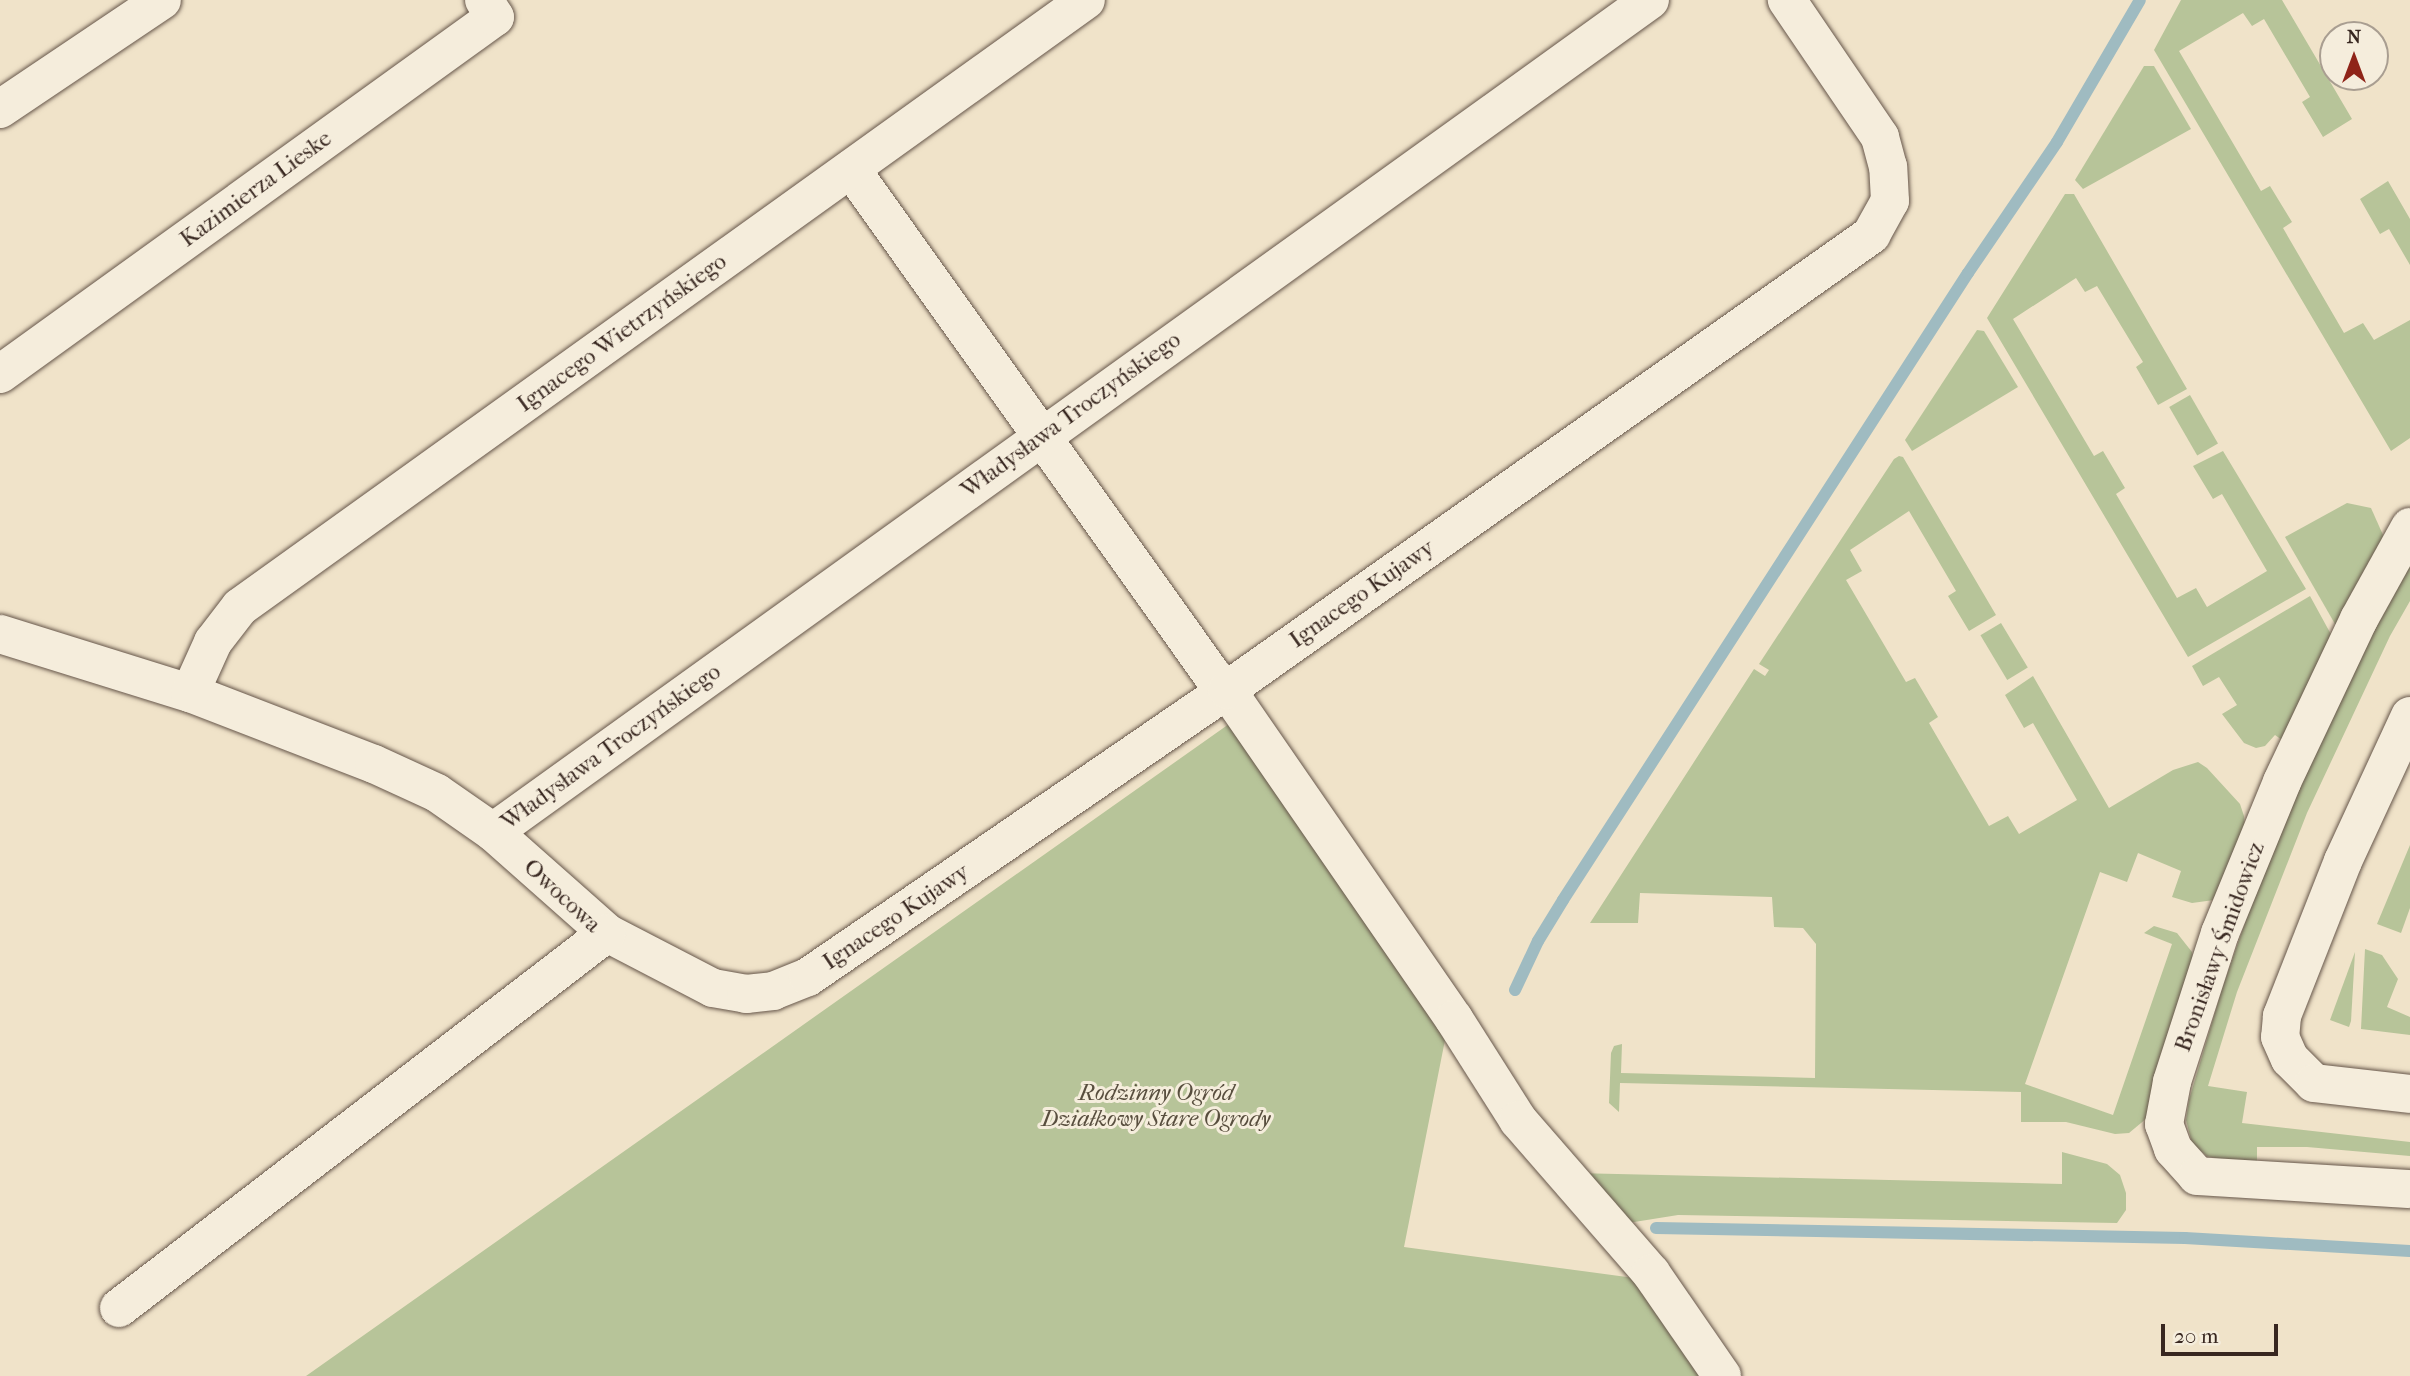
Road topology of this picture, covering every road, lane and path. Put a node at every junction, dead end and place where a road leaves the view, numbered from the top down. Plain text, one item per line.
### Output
1 (162, 0) edge
2 (484, 0) edge
3 (1086, 0) edge
4 (1650, 0) edge
5 (1787, 0) edge
6 (0, 108) edge
7 (851, 169) junction
8 (0, 374) edge
9 (1041, 436) junction
10 (2410, 527) edge
11 (0, 634) edge
12 (1227, 690) junction
13 (190, 693) junction
14 (2410, 716) edge
15 (493, 832) junction
16 (607, 933) junction
17 (2410, 1094) edge
18 (2410, 1189) edge
19 (119, 1308) dead end
20 (1722, 1376) edge

1 - 6 street
2 - 8 street, Kazimierza Lieske
3 - 7 street, Ignacego Wietrzyńskiego
4 - 9 street, Władysława Troczyńskiego
5 - 12 street, Ignacego Kujawy
7 - 9 street
7 - 13 street, Ignacego Wietrzyńskiego
9 - 12 street
9 - 15 street, Władysława Troczyńskiego
10 - 18 street, Bronisławy Śmidowicz
11 - 13 street, Owocowa
12 - 16 street, Ignacego Kujawy
12 - 20 street
13 - 15 street, Owocowa
14 - 17 street
15 - 16 street, Owocowa
16 - 19 street, Owocowa

